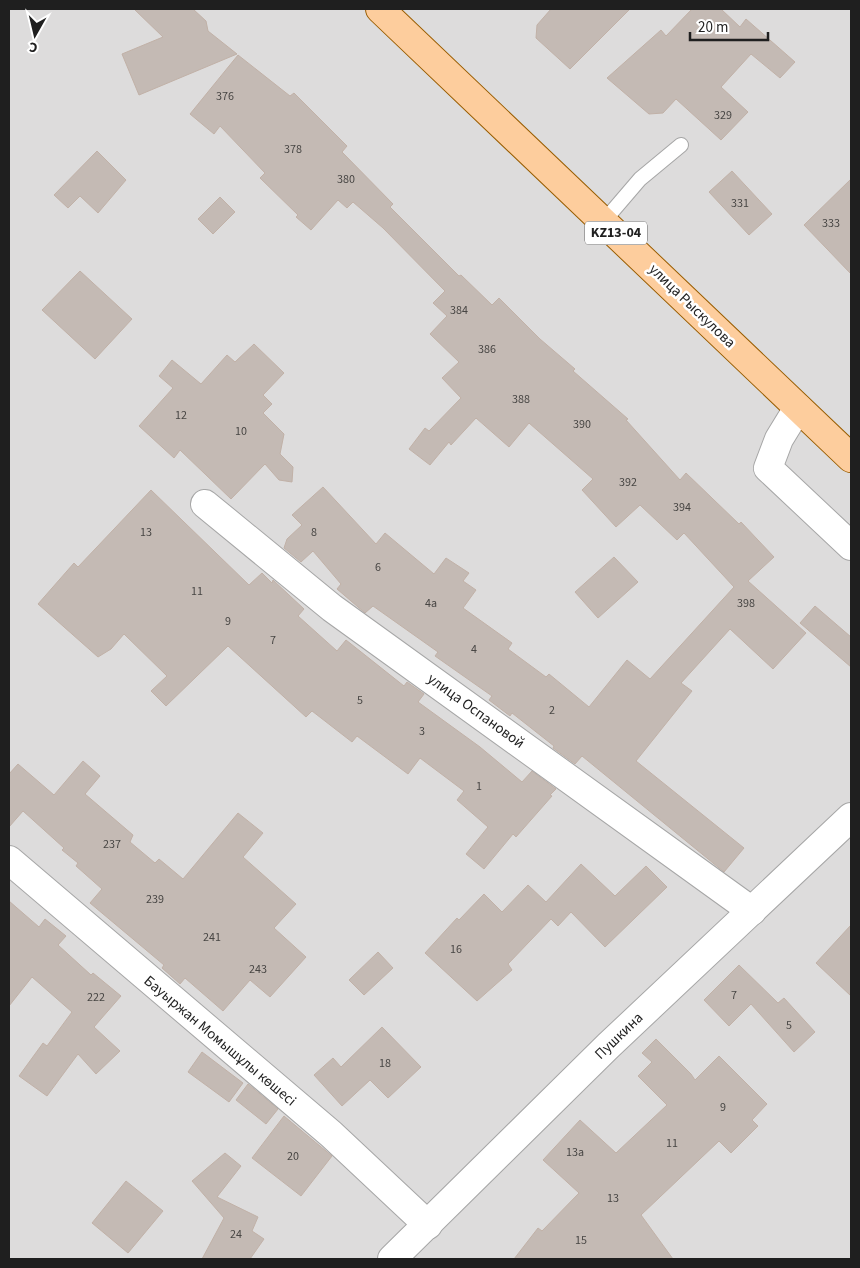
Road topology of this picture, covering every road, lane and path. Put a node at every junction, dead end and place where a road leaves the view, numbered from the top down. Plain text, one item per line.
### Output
1 (380, 9) edge
2 (681, 145) dead end
3 (604, 221) junction
4 (798, 408) junction
5 (851, 458) edge
6 (205, 504) dead end
7 (851, 546) edge
8 (851, 817) edge
9 (9, 860) edge
10 (752, 911) junction
11 (428, 1225) junction
12 (392, 1259) edge

1 - 3 main road, улица Рыскулова / KZ13-04
2 - 3 lane
3 - 4 main road, улица Рыскулова / KZ13-04
4 - 5 main road, улица Рыскулова / KZ13-04
4 - 7 street
6 - 10 street, улица Оспановой
8 - 10 street, Пушкина
9 - 11 street, Бауыржан Момышұлы көшесі
10 - 11 street, Пушкина
11 - 12 street, Пушкина

